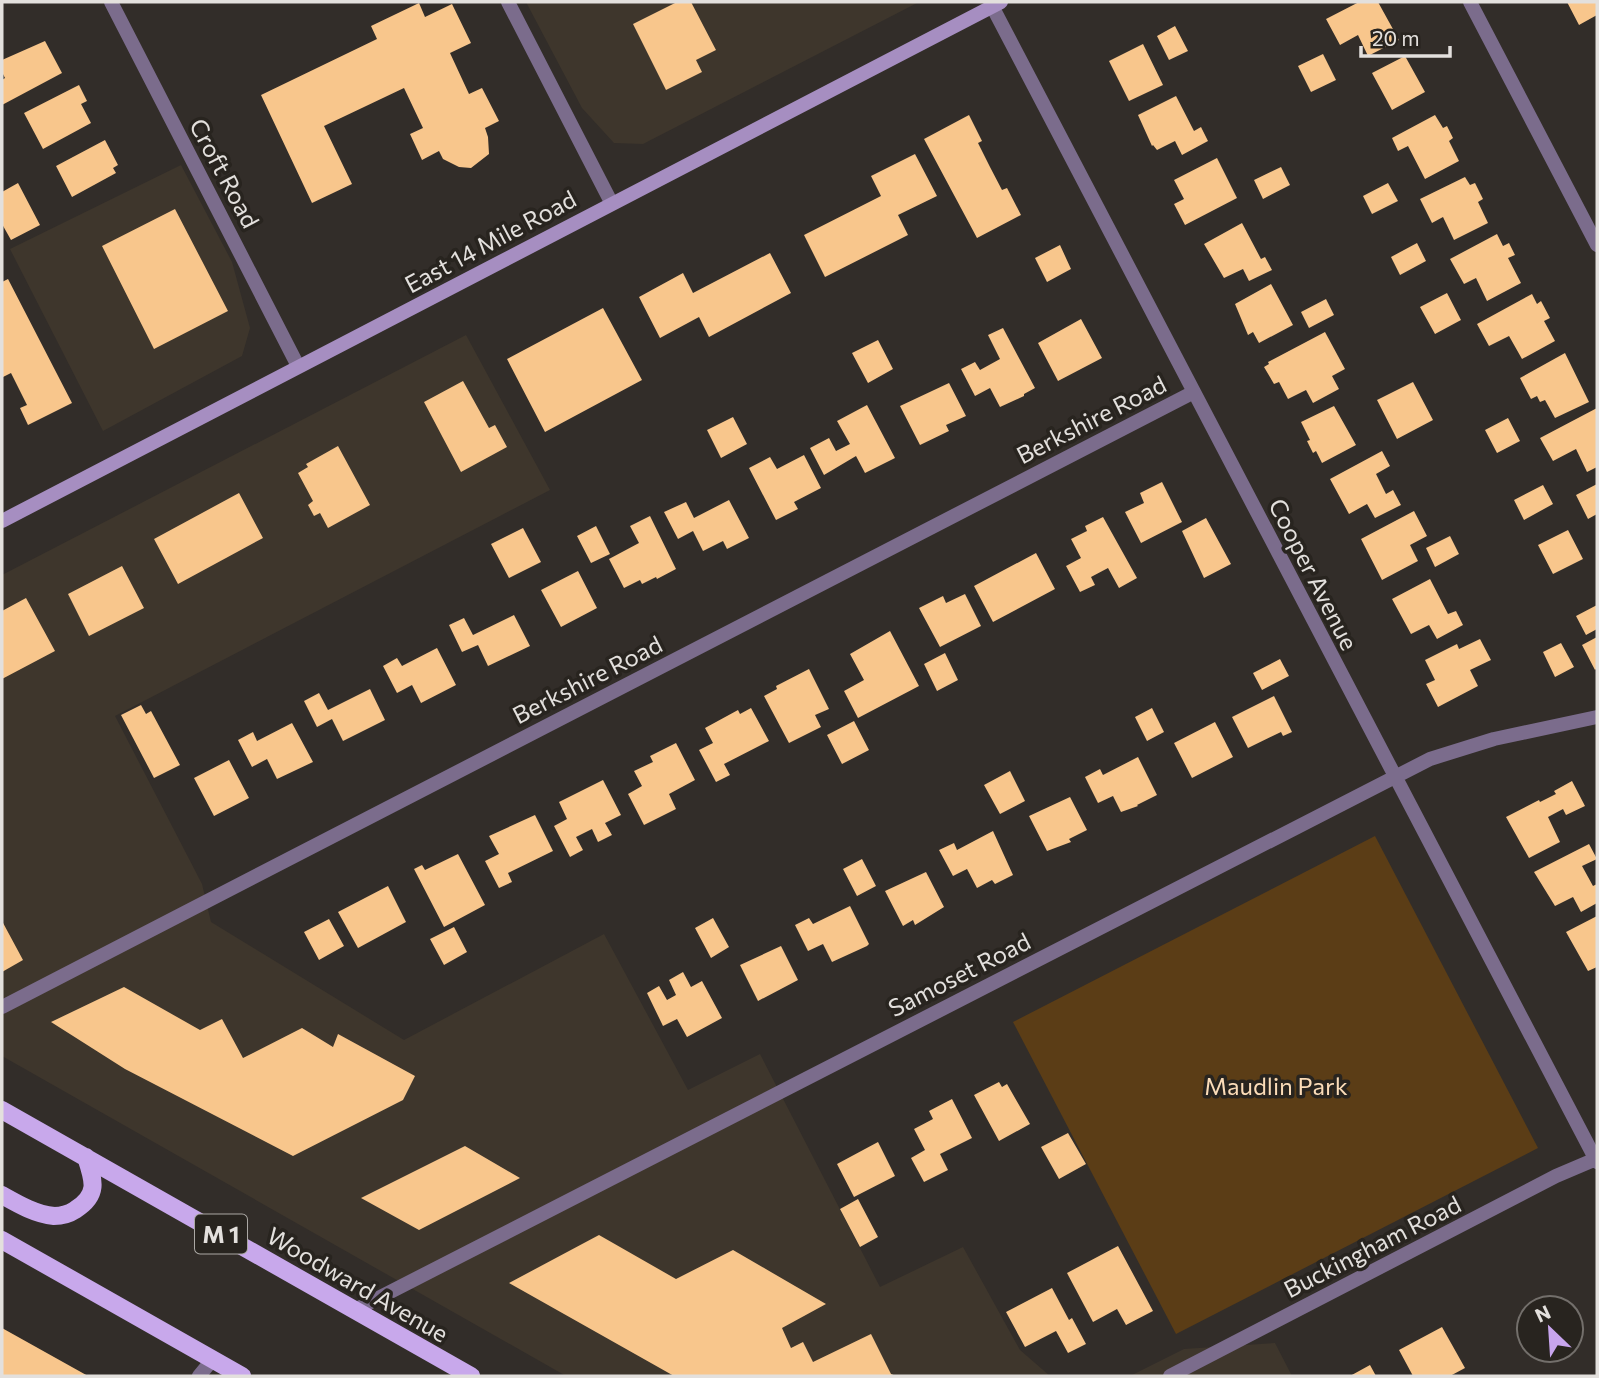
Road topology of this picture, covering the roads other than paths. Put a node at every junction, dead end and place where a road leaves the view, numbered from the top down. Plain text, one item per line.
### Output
1 (111, 2) edge
2 (508, 2) edge
3 (1470, 2) edge
4 (997, 4) edge
5 (611, 202) junction
6 (1597, 245) edge
7 (298, 366) junction
8 (1194, 392) junction
9 (2, 521) edge
10 (1597, 717) edge
11 (1394, 777) junction
12 (2, 1007) edge
13 (2, 1110) edge
14 (86, 1157) junction
15 (1597, 1160) edge
16 (2, 1195) edge
17 (2, 1240) edge
18 (355, 1310) junction
19 (214, 1359) junction
20 (199, 1376) edge
21 (243, 1376) edge
22 (471, 1376) edge
23 (1170, 1376) edge

1 - 7 street, Croft Road
2 - 5 street
3 - 6 street
4 - 5 main road, East 14 Mile Road
4 - 8 street, Cooper Avenue
5 - 7 main road, East 14 Mile Road
7 - 9 main road, East 14 Mile Road
8 - 11 street, Cooper Avenue
8 - 12 street, Berkshire Road
10 - 11 street, Samoset Road
11 - 15 street, Cooper Avenue
11 - 18 street, Samoset Road
13 - 14 main road, Woodward Avenue / M 1
14 - 16 main road
14 - 18 main road, Woodward Avenue / M 1
15 - 23 street, Buckingham Road
17 - 19 main road
18 - 22 main road, Woodward Avenue / M 1
19 - 20 street
19 - 21 main road

